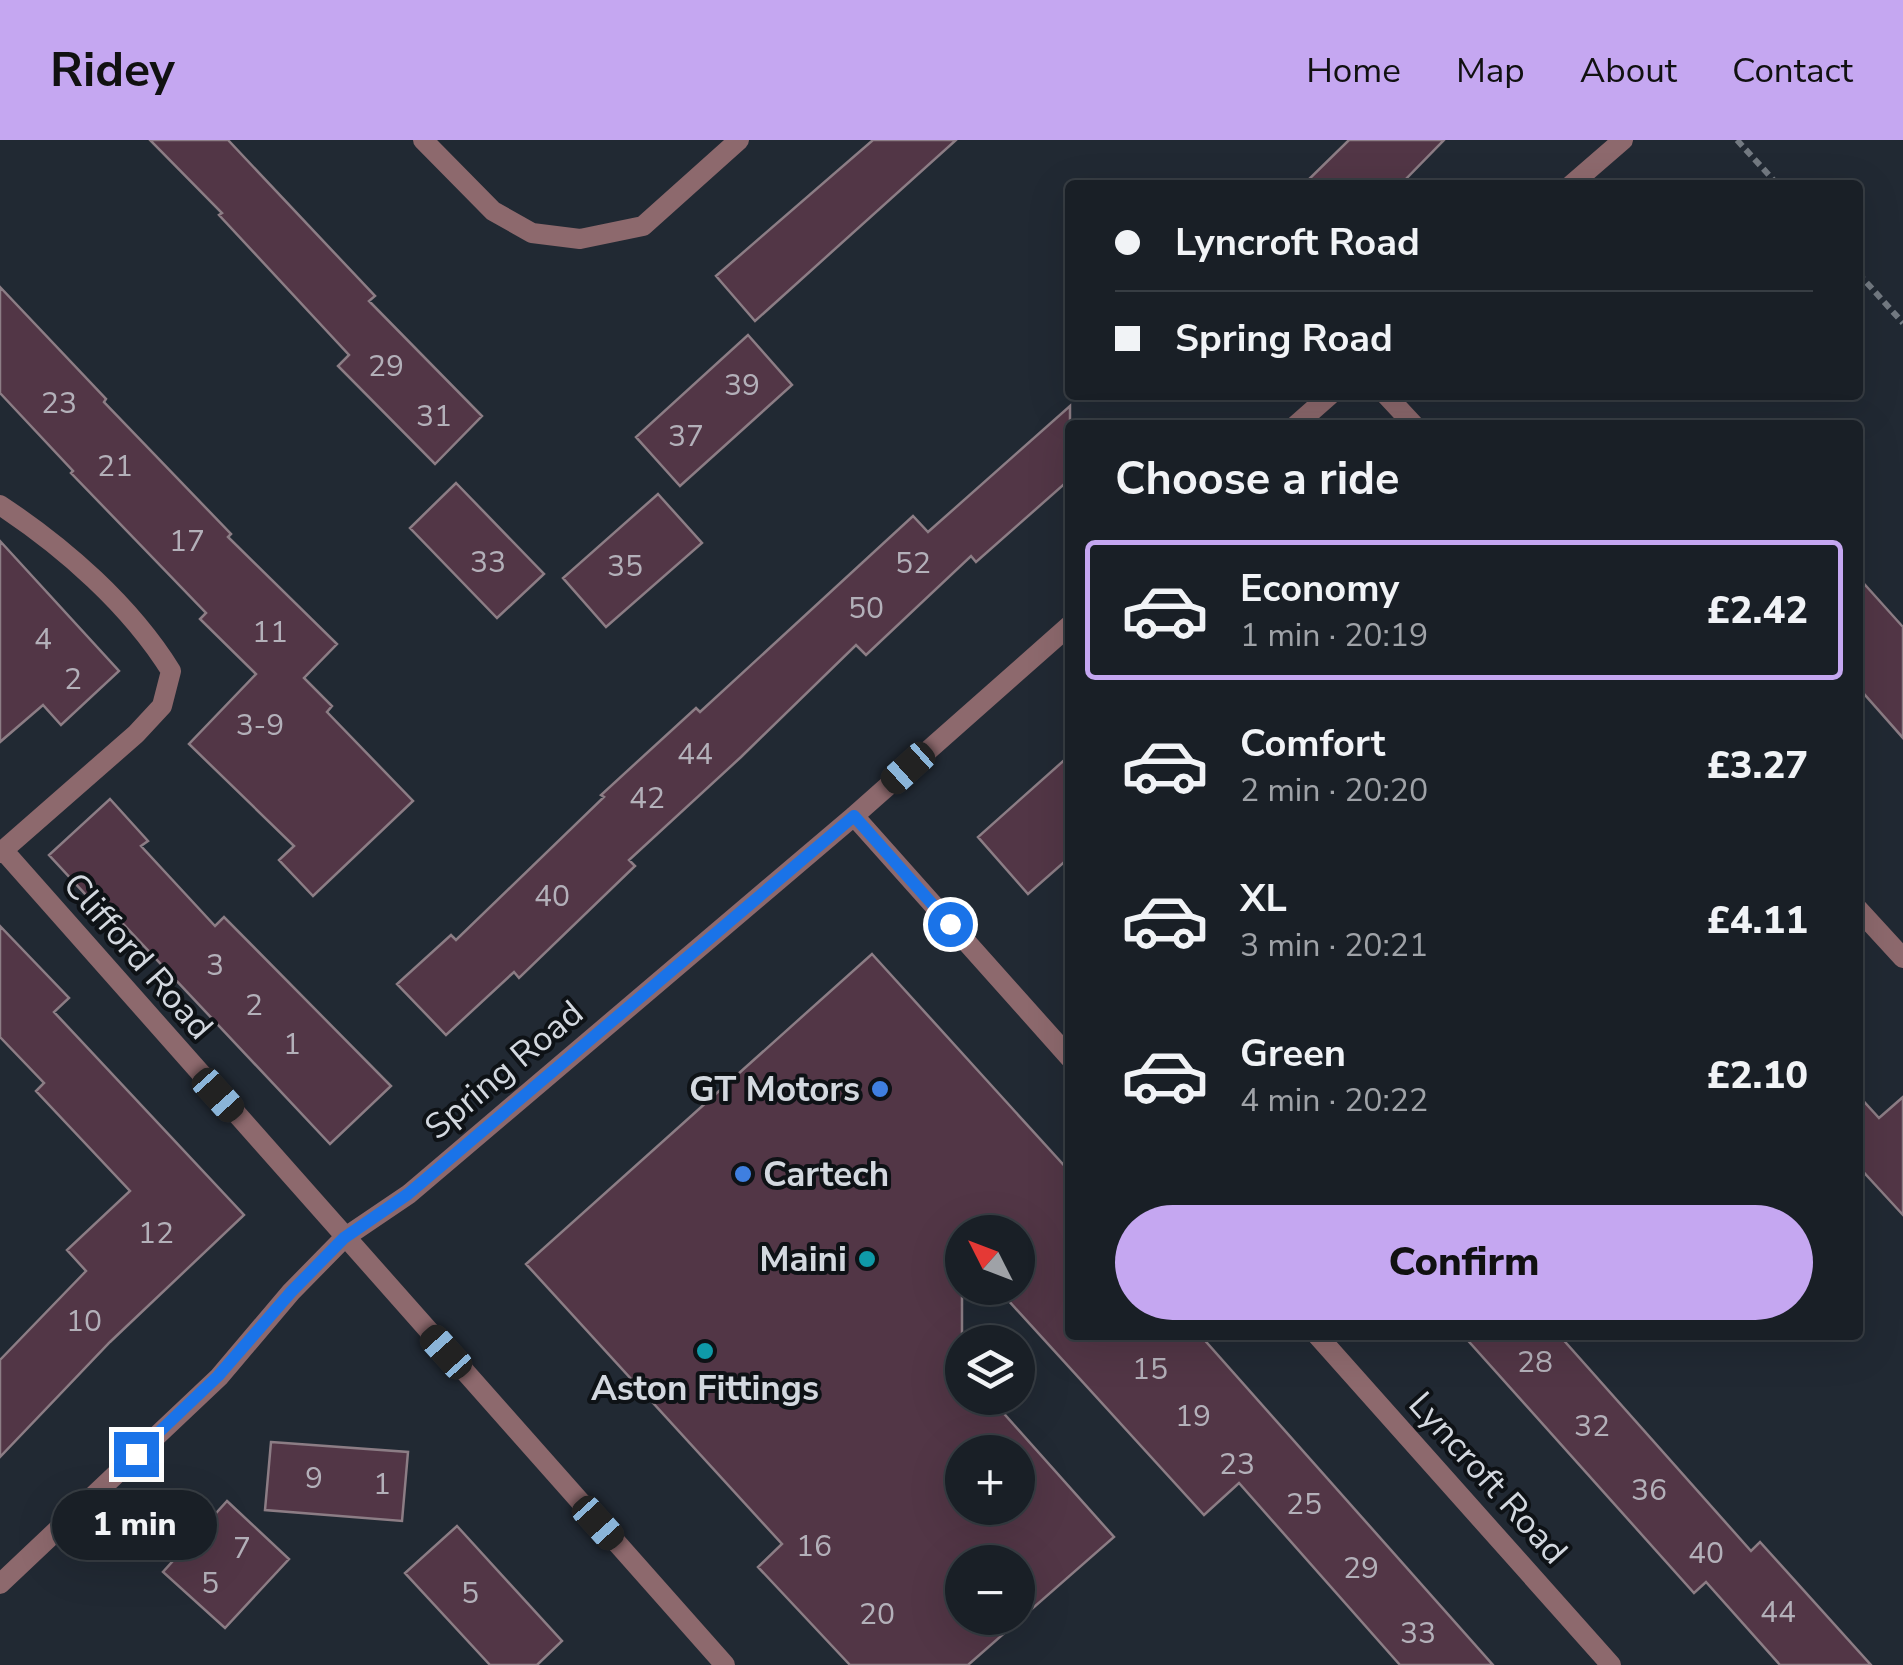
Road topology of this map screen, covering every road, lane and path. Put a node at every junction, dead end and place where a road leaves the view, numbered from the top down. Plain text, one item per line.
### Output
1 (423, 140) edge
2 (740, 140) edge
3 (1623, 140) edge
4 (1737, 140) edge
5 (1577, 180) edge
6 (1773, 180) edge
7 (1863, 279) edge
8 (1903, 323) edge
9 (1324, 400) edge
10 (1391, 400) edge
11 (1302, 420) edge
12 (1409, 420) edge
13 (0, 505) edge
14 (1065, 629) edge
15 (854, 816) junction
16 (1, 852) edge
17 (1863, 914) edge
18 (1903, 958) edge
19 (1065, 1052) edge
20 (344, 1238) junction
21 (1321, 1340) edge
22 (0, 1584) edge
23 (725, 1665) edge
24 (1611, 1665) edge

1 - 2 street
3 - 5 street
4 - 6 path
7 - 8 path
9 - 11 street
10 - 12 street
13 - 16 street
14 - 15 street, Spring Road
15 - 19 street
15 - 20 street, Spring Road
16 - 20 street, Clifford Road
17 - 18 street
20 - 22 street, Spring Road
20 - 23 street, Clifford Road
21 - 24 street, Lyncroft Road

